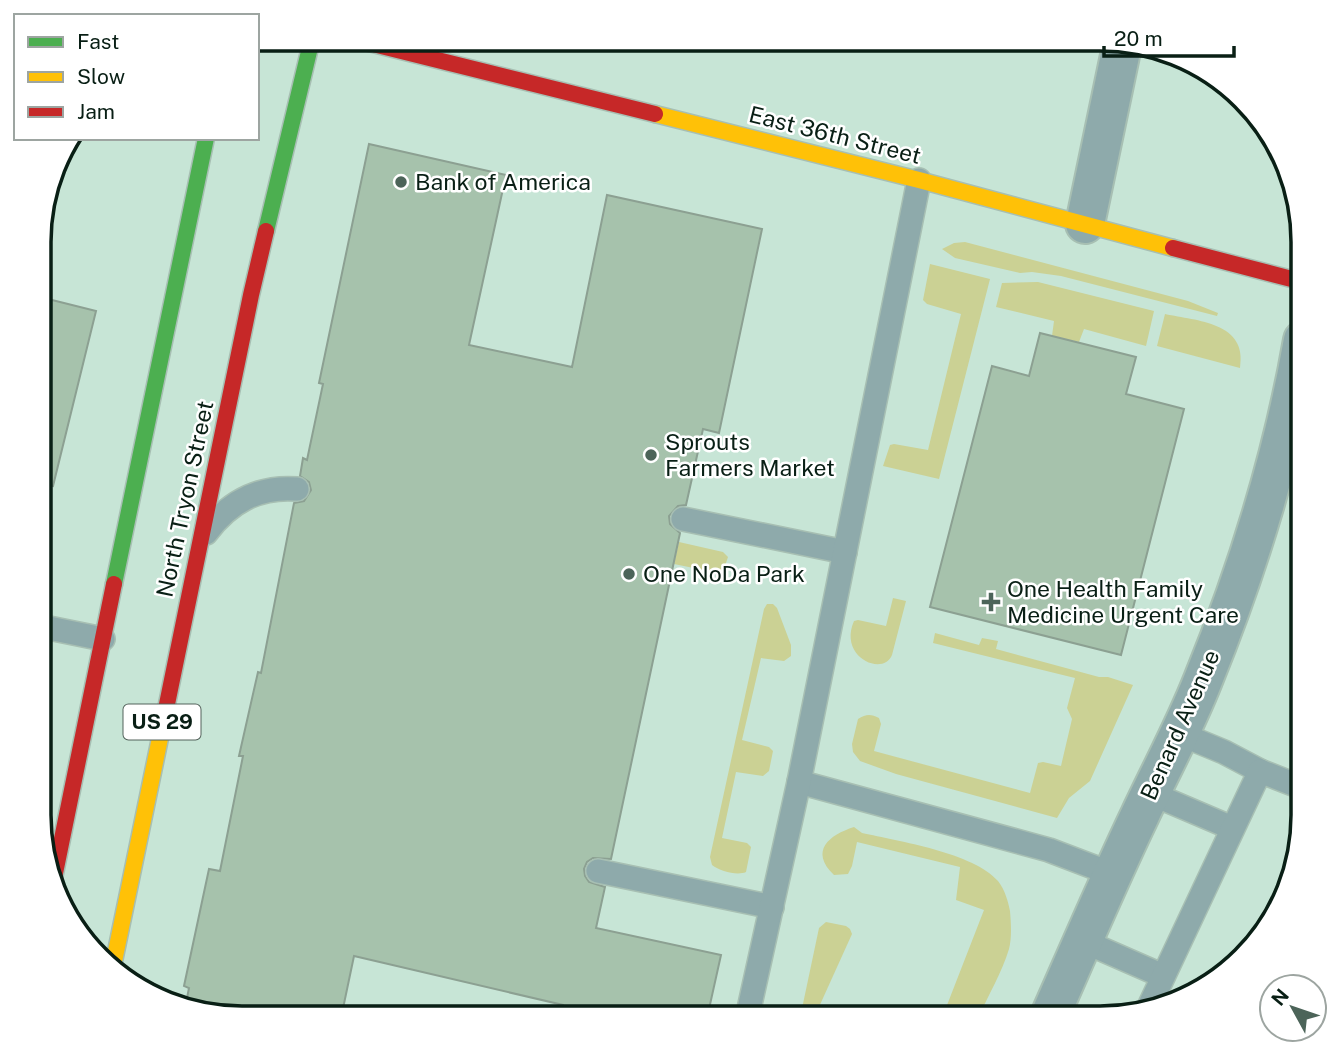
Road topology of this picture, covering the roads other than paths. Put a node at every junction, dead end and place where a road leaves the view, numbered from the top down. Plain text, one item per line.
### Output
1 (309, 51) edge
2 (406, 51) edge
3 (1121, 52) edge
4 (206, 140) edge
5 (919, 180) junction
6 (1085, 224) junction
7 (1291, 279) edge
8 (1291, 405) edge
9 (297, 489) dead end
10 (683, 519) dead end
11 (200, 542) junction
12 (845, 552) junction
13 (51, 628) edge
14 (103, 639) junction
15 (1178, 733) junction
16 (1260, 771) junction
17 (799, 782) junction
18 (1291, 783) edge
19 (1150, 793) junction
20 (1232, 828) junction
21 (57, 864) edge
22 (598, 872) dead end
23 (1112, 874) junction
24 (772, 907) junction
25 (1083, 941) junction
26 (115, 958) edge
27 (1163, 976) junction
28 (1152, 999) edge
29 (750, 1006) edge
30 (1054, 1006) edge

1 - 11 main road, North Tryon Street / US 29
2 - 5 main road, East 36th Street
3 - 6 street
4 - 14 main road, US 29
5 - 6 main road, East 36th Street
5 - 12 lane
6 - 7 main road, East 36th Street
8 - 15 street, Benard Avenue
9 - 11 lane
10 - 12 lane
11 - 26 main road, North Tryon Street / US 29
12 - 17 lane
13 - 14 lane
14 - 21 main road, US 29
15 - 16 lane
15 - 19 street, Benard Avenue
16 - 18 lane
16 - 20 lane
17 - 23 lane
17 - 24 lane
19 - 20 lane
19 - 23 street, Benard Avenue
20 - 27 lane
22 - 24 lane
23 - 25 street, Benard Avenue
24 - 29 lane
25 - 27 lane
25 - 30 street, Benard Avenue
27 - 28 lane

